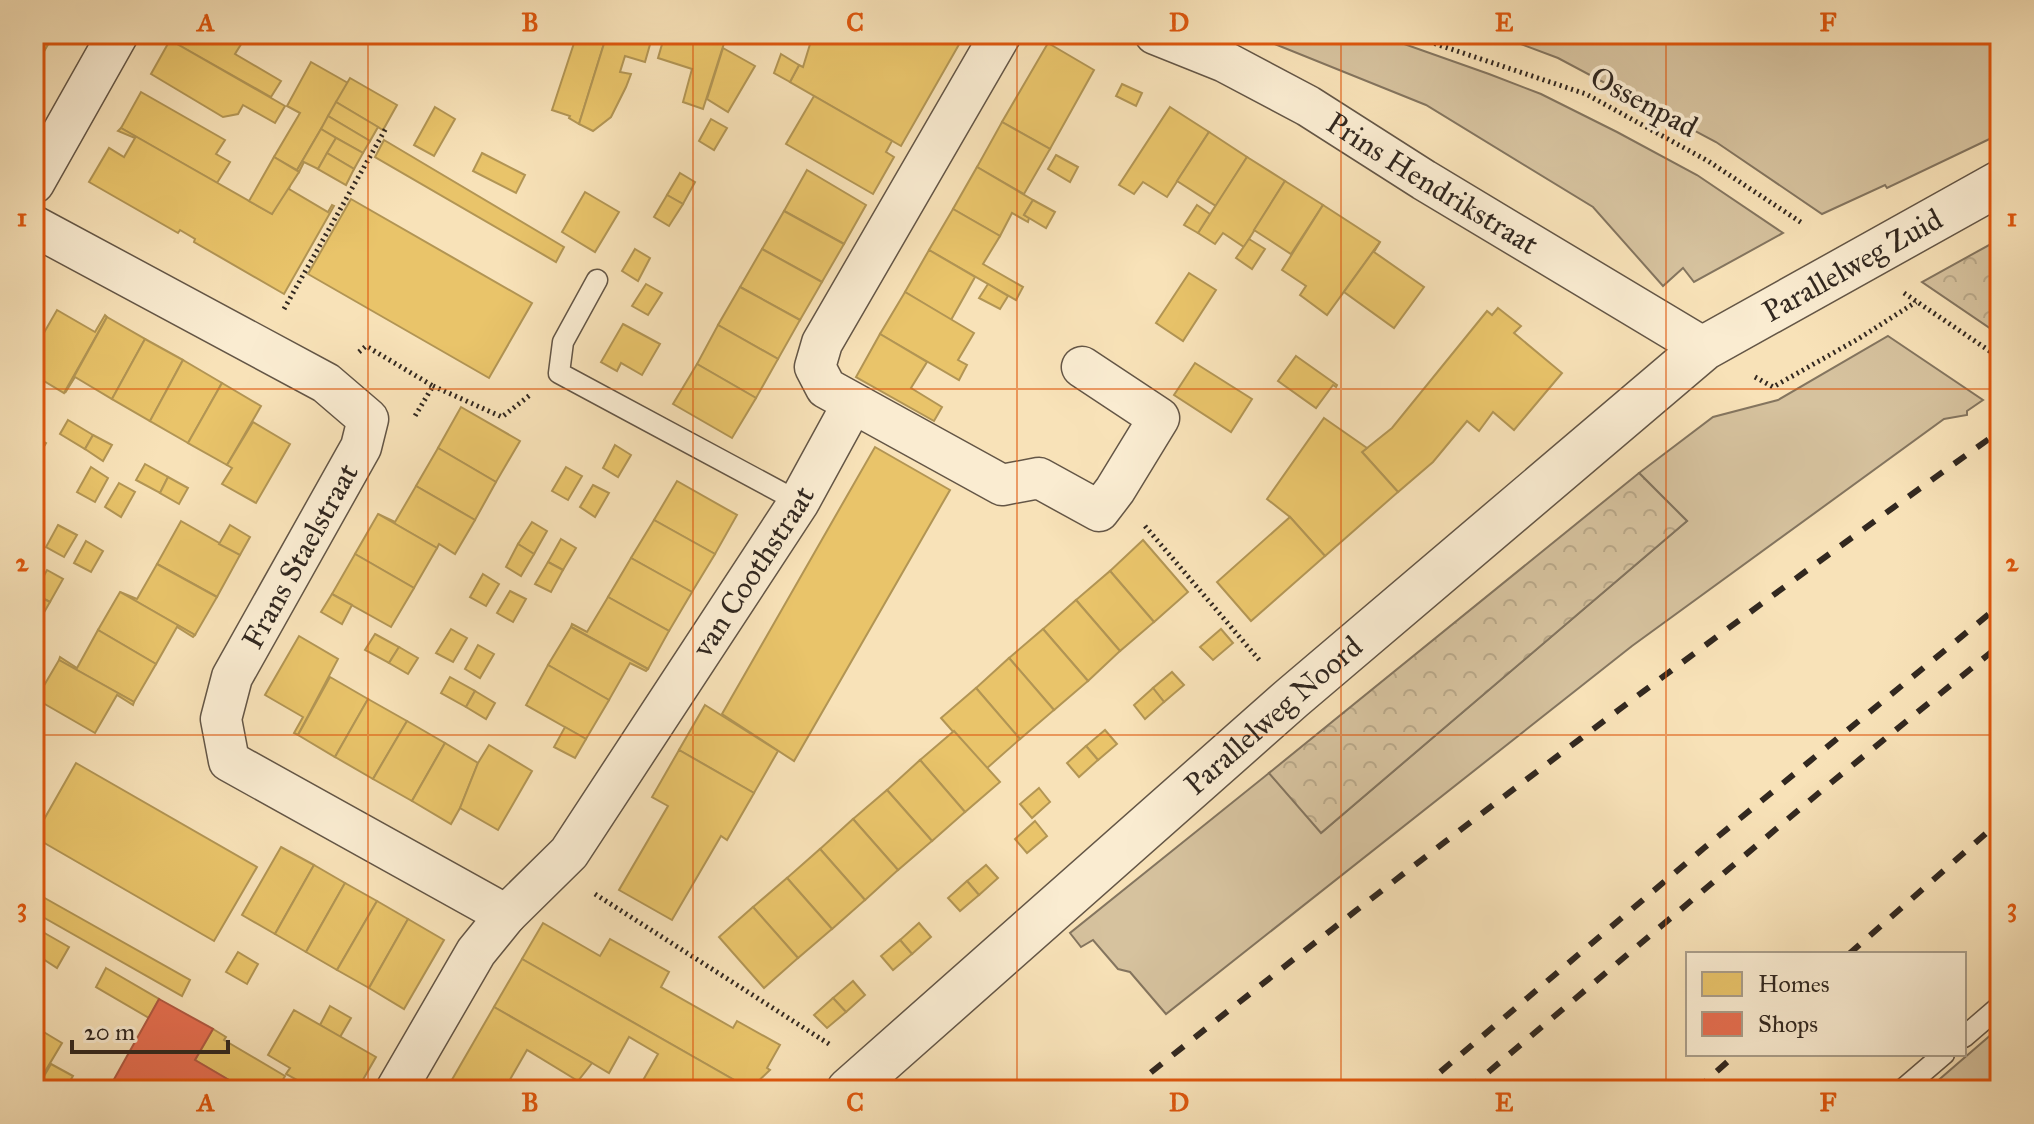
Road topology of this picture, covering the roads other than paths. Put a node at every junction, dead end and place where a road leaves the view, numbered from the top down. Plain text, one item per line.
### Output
1 (118, 34) edge
2 (1001, 34) edge
3 (1155, 34) edge
4 (34, 183) edge
5 (2000, 183) edge
6 (34, 226) edge
7 (597, 280) dead end
8 (1704, 348) junction
9 (1082, 367) dead end
10 (852, 405) junction
11 (799, 502) junction
12 (506, 915) junction
13 (2000, 1006) edge
14 (1966, 1035) edge
15 (1942, 1056) edge
16 (860, 1080) edge
17 (396, 1090) edge
18 (1902, 1090) edge

1 - 4 street
2 - 10 street
3 - 8 street, Prins Hendrikstraat
5 - 8 street, Parallelweg Zuid
6 - 12 street, Frans Staelstraat
7 - 11 lane
8 - 16 street, Parallelweg Noord
9 - 10 street
10 - 11 street, van Coothstraat
11 - 12 street, van Coothstraat
12 - 17 street, van Coothstraat
13 - 14 lane
15 - 18 lane

